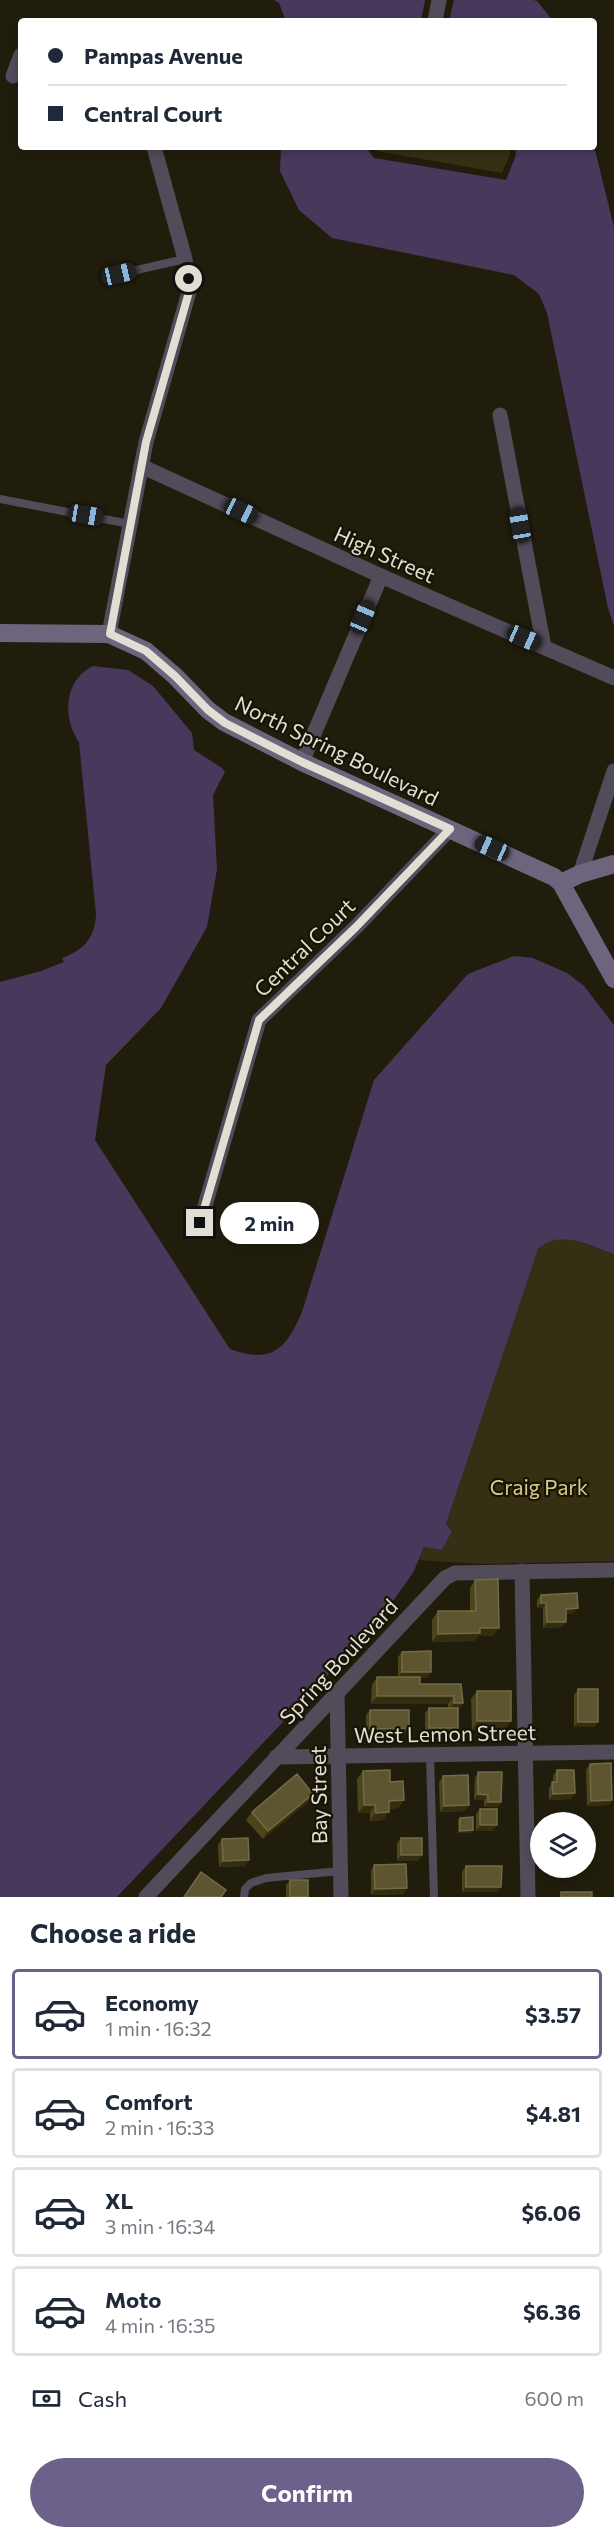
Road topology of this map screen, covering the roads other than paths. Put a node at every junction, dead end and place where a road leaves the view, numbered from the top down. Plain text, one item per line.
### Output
1 (440, 0) edge
2 (436, 18) edge
3 (18, 63) edge
4 (13, 76) dead end
5 (155, 150) edge
6 (185, 259) junction
7 (119, 274) dead end
8 (500, 416) dead end
9 (141, 465) junction
10 (0, 499) edge
11 (130, 524) junction
12 (381, 576) junction
13 (0, 633) edge
14 (110, 634) junction
15 (544, 647) junction
16 (614, 678) edge
17 (302, 762) junction
18 (614, 771) edge
19 (450, 829) junction
20 (614, 864) edge
21 (580, 874) junction
22 (561, 883) junction
23 (614, 978) edge
24 (200, 1223) dead end
25 (614, 1569) edge
26 (522, 1571) junction
27 (337, 1692) junction
28 (614, 1752) edge
29 (525, 1753) junction
30 (430, 1755) junction
31 (338, 1756) junction
32 (276, 1757) junction
33 (340, 1871) junction
34 (146, 1897) edge
35 (244, 1897) edge
36 (340, 1897) edge
37 (434, 1897) edge
38 (528, 1897) edge

1 - 2 street
3 - 4 street
5 - 6 street
6 - 7 lane
6 - 9 street
8 - 15 street
9 - 11 street
9 - 12 street, High Street
10 - 11 lane
11 - 14 street
12 - 15 street, High Street
12 - 17 street
13 - 14 street, North Spring Boulevard
14 - 17 street, North Spring Boulevard
15 - 16 street, High Street
17 - 19 street, North Spring Boulevard
18 - 21 street
19 - 22 street, North Spring Boulevard
19 - 24 street, Central Court
20 - 21 street
21 - 22 street
22 - 23 street
25 - 26 street, Spring Boulevard
26 - 27 street, Spring Boulevard
26 - 29 street
27 - 31 street, Bay Street
27 - 32 street, Spring Boulevard
28 - 29 street, West Lemon Street
29 - 30 street, West Lemon Street
29 - 38 street
30 - 31 street, West Lemon Street
30 - 37 lane
31 - 32 street, West Lemon Street
31 - 33 street, Bay Street
32 - 34 street, Spring Boulevard
33 - 35 lane
33 - 36 street, Bay Street

